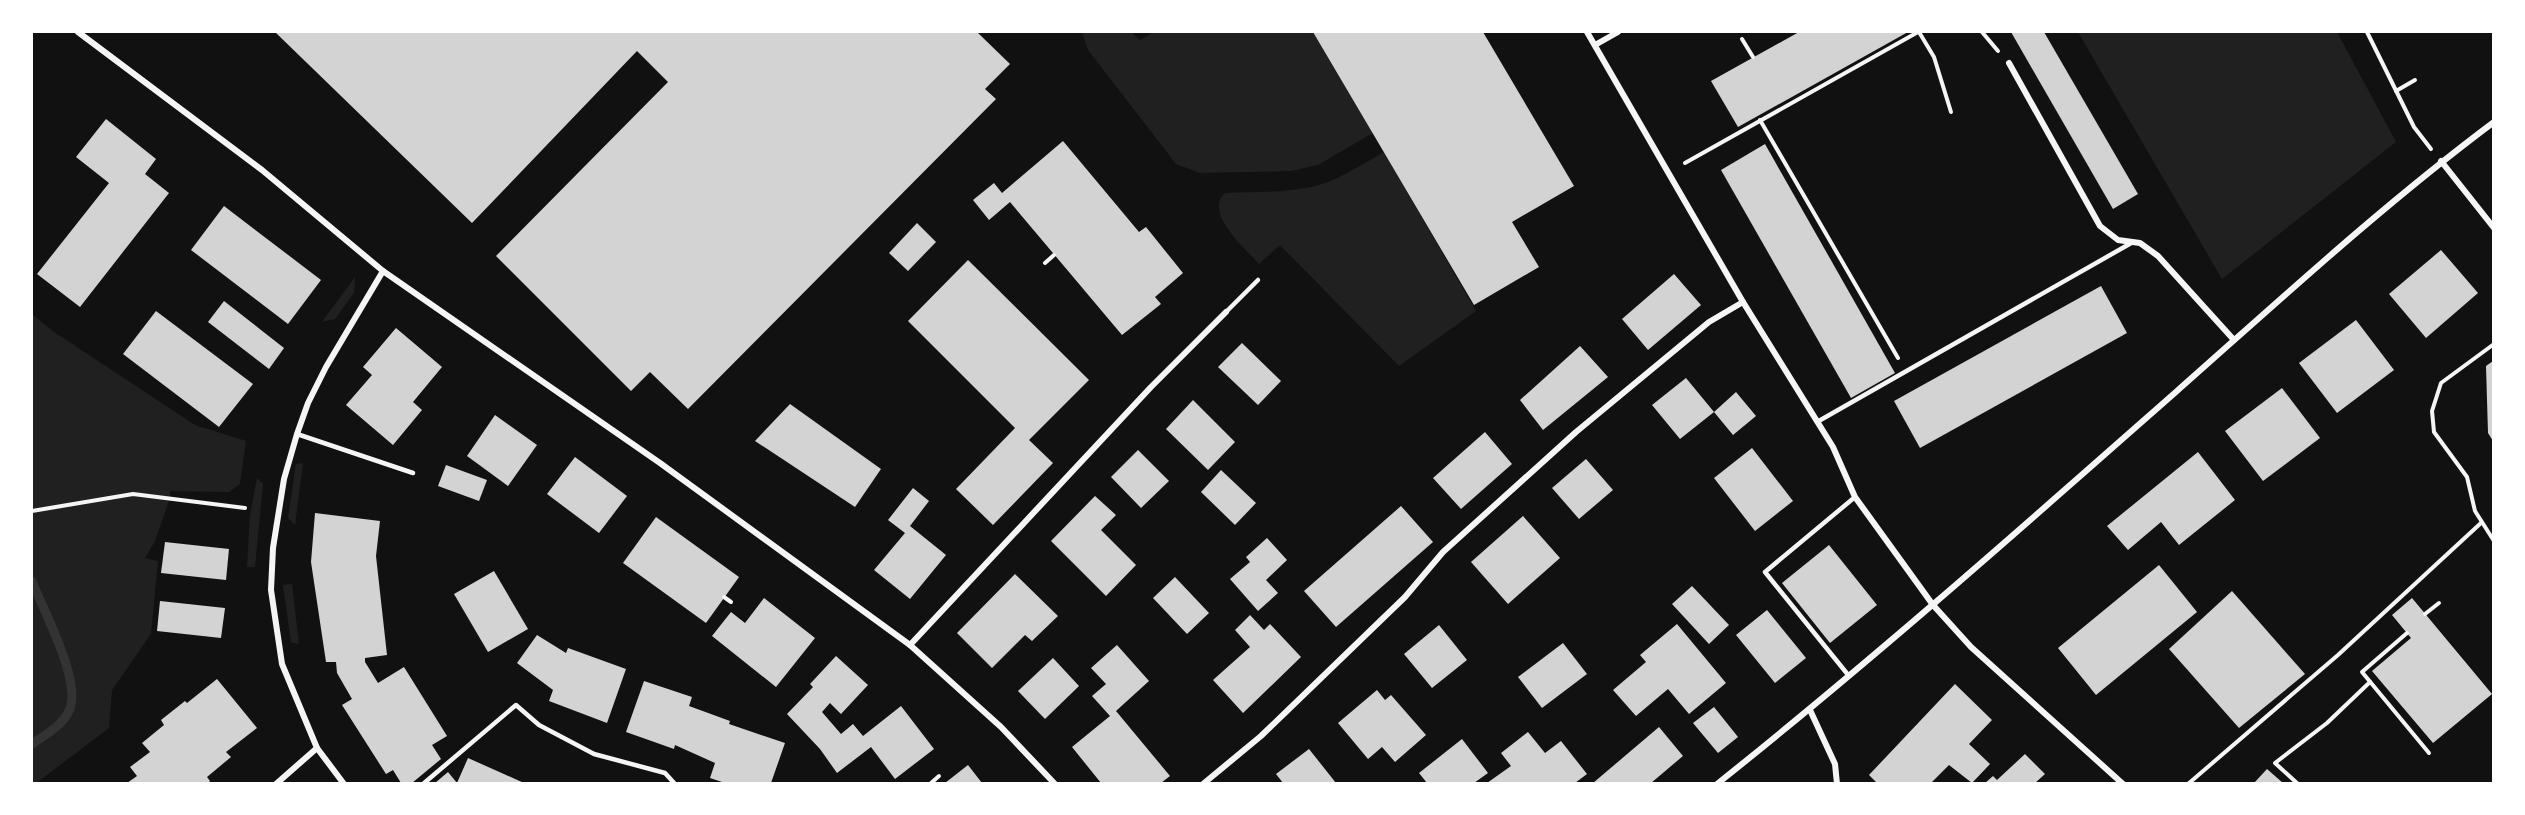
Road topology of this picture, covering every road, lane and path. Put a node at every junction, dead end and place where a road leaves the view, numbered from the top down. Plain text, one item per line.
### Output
1 (78, 32) edge
2 (1587, 32) edge
3 (1618, 32) edge
4 (1918, 32) edge
5 (2367, 32) edge
6 (1742, 39) dead end
7 (1595, 45) junction
8 (1753, 57) dead end
9 (2009, 63) dead end
10 (2415, 80) dead end
11 (2396, 91) junction
12 (1951, 112) dead end
13 (1760, 120) junction
14 (2493, 122) edge
15 (2441, 161) junction
16 (1684, 163) dead end
17 (2493, 228) edge
18 (2133, 242) junction
19 (1054, 255) dead end
20 (1045, 263) dead end
21 (383, 271) junction
22 (1258, 280) dead end
23 (1743, 302) junction
24 (1226, 312) joint
25 (2234, 340) junction
26 (2493, 344) edge
27 (1906, 371) junction
28 (1817, 422) junction
29 (297, 434) junction
30 (412, 473) dead end
31 (1856, 497) junction
32 (245, 508) dead end
33 (32, 511) edge
34 (2481, 523) junction
35 (2493, 541) edge
36 (724, 597) dead end
37 (731, 602) dead end
38 (2439, 603) dead end
39 (1933, 604) junction
40 (2425, 614) dead end
41 (2407, 633) dead end
42 (910, 645) junction
43 (1849, 676) junction
44 (2370, 682) junction
45 (1810, 710) junction
46 (317, 748) junction
47 (2429, 753) dead end
48 (939, 776) dead end
49 (276, 783) edge
50 (344, 783) edge
51 (423, 783) edge
52 (675, 783) edge
53 (930, 783) edge
54 (1055, 783) edge
55 (1203, 783) edge
56 (1717, 783) edge
57 (1838, 783) edge
58 (2123, 783) edge
59 (2188, 783) edge
60 (2298, 783) edge

1 - 21 street
2 - 7 street
3 - 7 street
4 - 12 path
4 - 13 path
5 - 11 path
6 - 8 path
7 - 23 street
9 - 18 street
10 - 11 path
11 - 15 path
13 - 16 path
13 - 27 path
14 - 15 street
15 - 17 street
15 - 25 street
18 - 25 street
18 - 27 lane
19 - 20 path
21 - 29 street
21 - 42 street
22 - 24 lane
23 - 28 street
23 - 55 street
24 - 42 street
25 - 39 street
26 - 34 path
27 - 28 lane
28 - 31 street
29 - 30 lane
29 - 46 street
31 - 39 street
31 - 43 lane
32 - 33 path
34 - 35 path
34 - 59 path
36 - 37 path
38 - 40 path
39 - 43 street
39 - 58 street
41 - 44 path
42 - 54 street
43 - 45 street
44 - 47 path
44 - 60 path
45 - 56 street
45 - 57 street
46 - 49 street
46 - 50 street
48 - 53 path
51 - 52 lane

